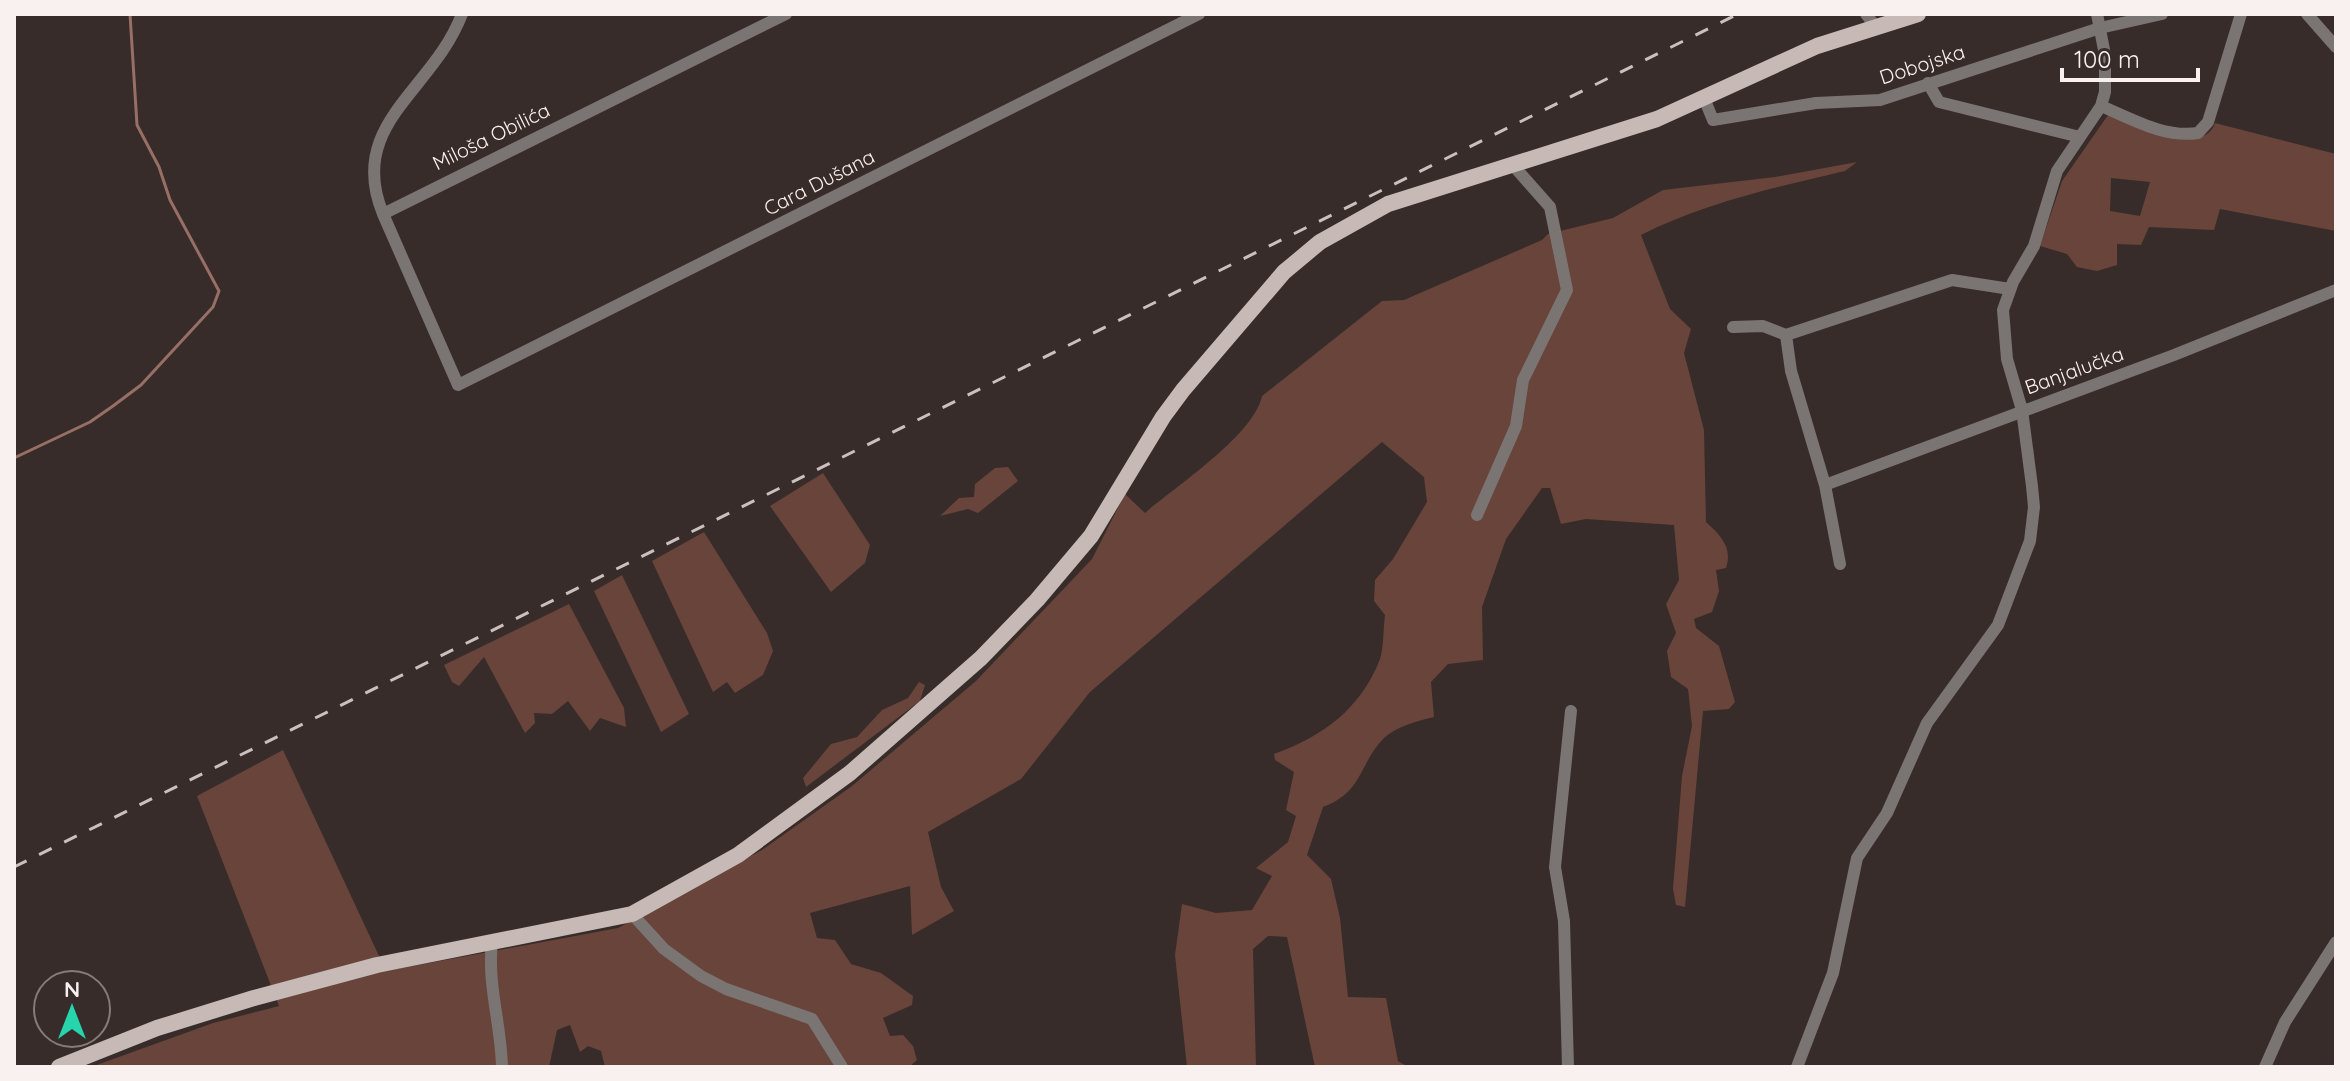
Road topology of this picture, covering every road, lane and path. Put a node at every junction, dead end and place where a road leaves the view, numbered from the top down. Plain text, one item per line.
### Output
1 (462, 14) edge
2 (786, 14) edge
3 (1199, 14) edge
4 (1918, 14) edge
5 (2097, 14) edge
6 (2162, 14) edge
7 (2241, 14) edge
8 (2307, 14) edge
9 (1871, 20) edge
10 (2100, 28) junction
11 (2336, 47) edge
12 (1928, 83) junction
13 (1704, 98) junction
14 (2101, 106) junction
15 (2080, 137) junction
16 (1512, 164) junction
17 (383, 214) junction
18 (2010, 289) junction
19 (2336, 290) edge
20 (1733, 327) dead end
21 (1786, 335) junction
22 (2022, 410) junction
23 (1825, 485) junction
24 (1477, 515) dead end
25 (1840, 564) dead end
26 (1571, 711) dead end
27 (632, 914) junction
28 (492, 942) junction
29 (2336, 942) edge
30 (59, 1067) edge
31 (502, 1067) edge
32 (842, 1067) edge
33 (1568, 1067) edge
34 (1797, 1067) edge
35 (2265, 1067) edge

1 - 17 street
2 - 17 street, Miloša Obilića
3 - 17 street, Cara Dušana
4 - 9 main road
5 - 10 street
6 - 10 street, Dobojska
7 - 14 street
8 - 11 street
9 - 13 main road
10 - 12 street, Dobojska
10 - 14 street
12 - 13 street, Dobojska
12 - 15 street
13 - 16 main road
14 - 15 street
15 - 18 street
16 - 24 street
16 - 27 main road
18 - 21 street
18 - 22 street
19 - 22 street, Banjalučka
20 - 21 street
21 - 23 street
22 - 23 street, Banjalučka
22 - 34 street
23 - 25 street
26 - 33 street
27 - 28 main road
27 - 32 street
28 - 30 main road
28 - 31 street
29 - 35 street

